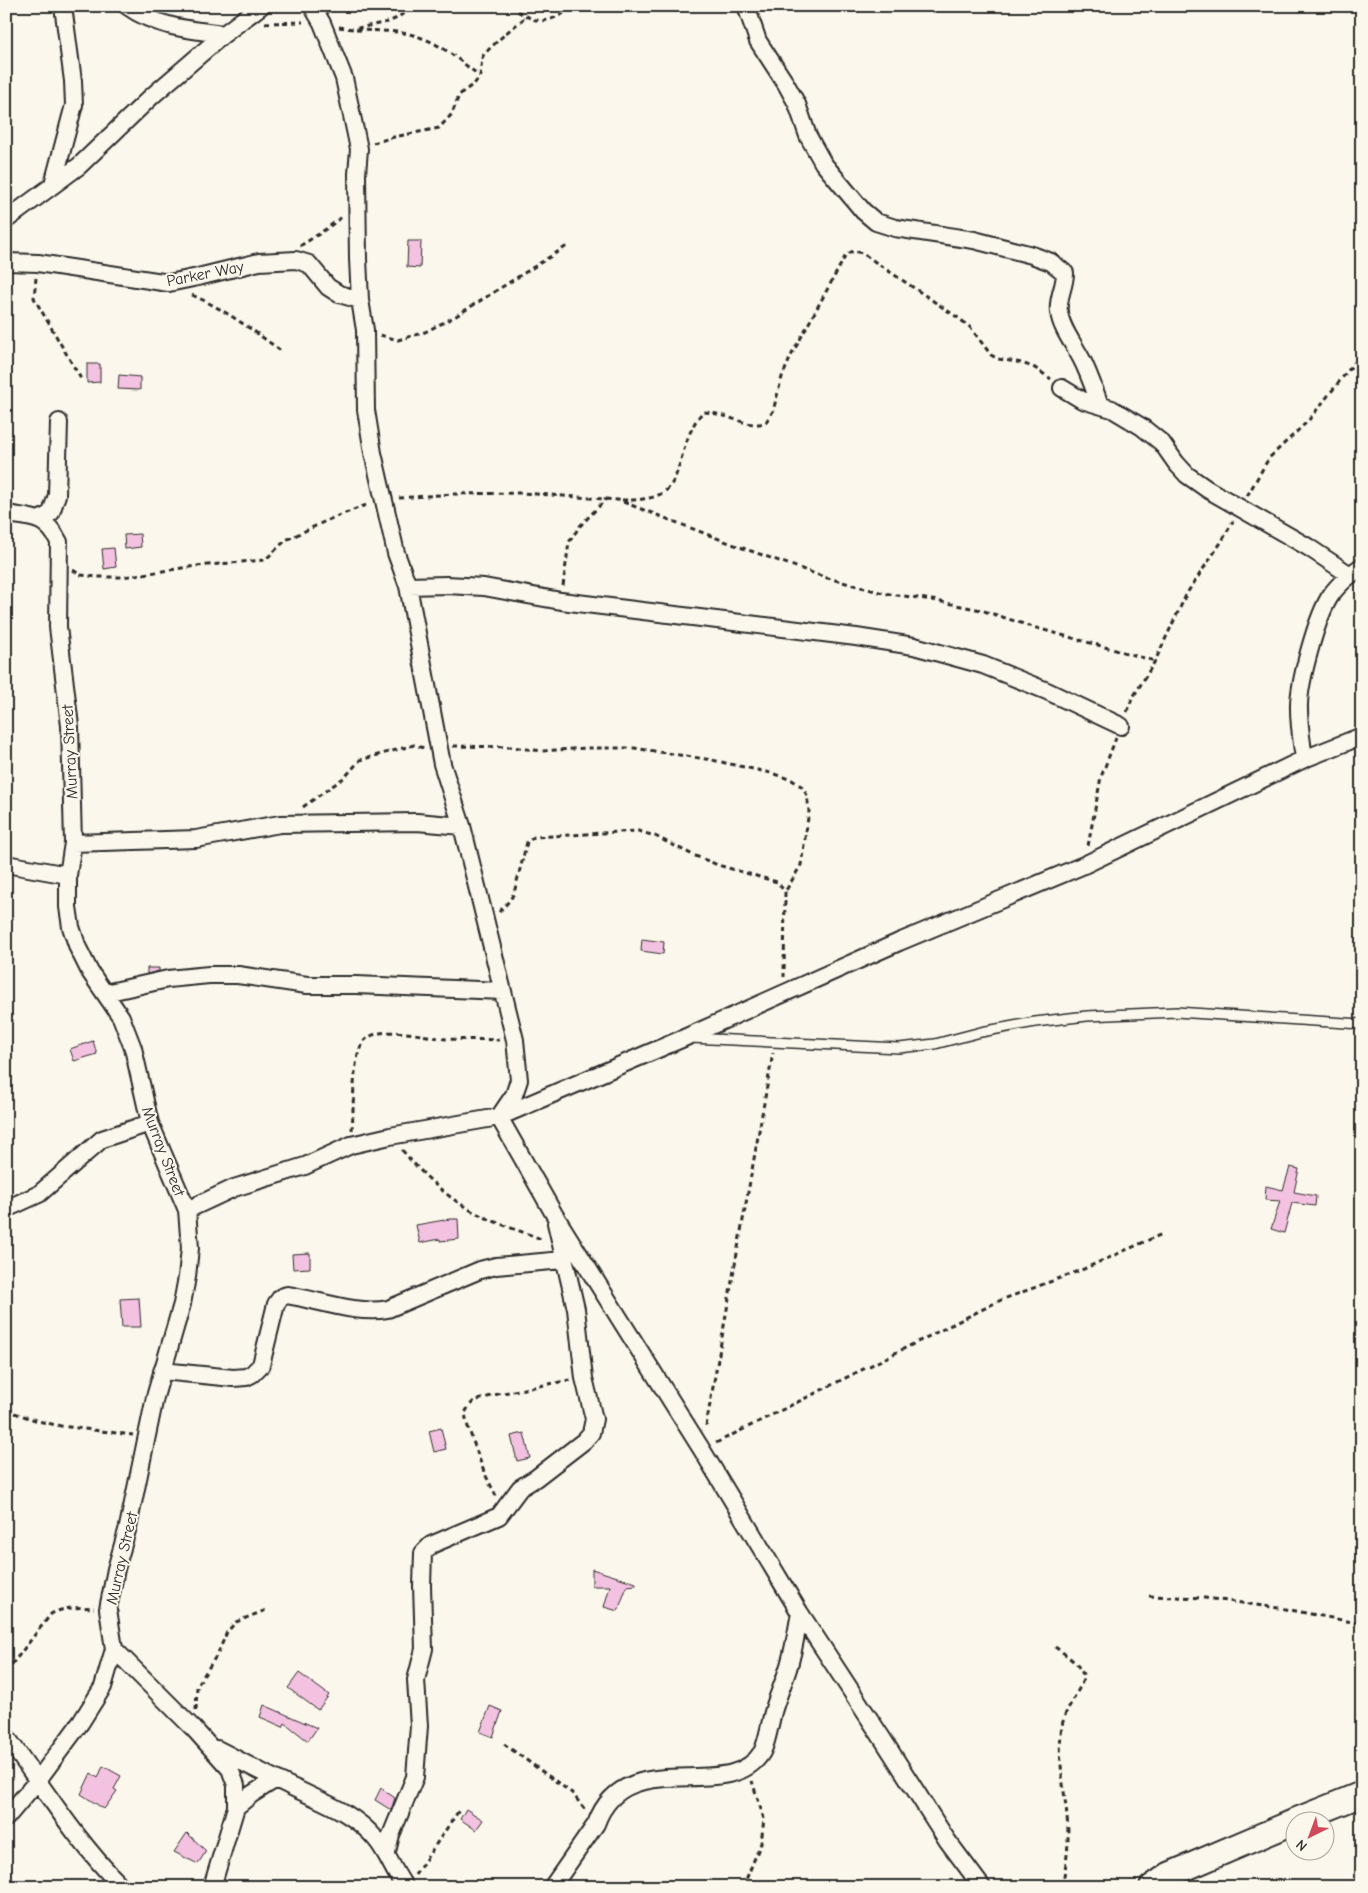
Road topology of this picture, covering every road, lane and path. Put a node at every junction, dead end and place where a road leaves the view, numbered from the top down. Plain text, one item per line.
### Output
1 (63, 6) edge
2 (127, 6) edge
3 (261, 6) edge
4 (312, 6) edge
5 (416, 6) edge
6 (510, 6) edge
7 (575, 6) edge
8 (746, 6) edge
9 (526, 18) junction
10 (322, 23) junction
11 (237, 24) junction
12 (353, 29) junction
13 (224, 34) junction
14 (480, 76) junction
15 (360, 149) junction
16 (53, 184) junction
17 (357, 207) junction
18 (6, 220) edge
19 (567, 246) dead end
20 (275, 260) junction
21 (6, 262) edge
22 (38, 263) junction
23 (169, 283) junction
24 (360, 300) junction
25 (365, 330) junction
26 (281, 352) dead end
27 (1362, 353) edge
28 (82, 379) dead end
29 (1062, 388) joint
30 (1100, 405) junction
31 (59, 422) dead end
32 (383, 499) junction
33 (606, 499) junction
34 (618, 500) junction
35 (1241, 507) junction
36 (6, 514) edge
37 (41, 519) junction
38 (60, 562) junction
39 (1356, 570) edge
40 (408, 586) junction
41 (561, 601) junction
42 (1155, 661) junction
43 (1121, 726) junction
44 (1362, 736) edge
45 (438, 745) junction
46 (1304, 760) junction
47 (442, 764) junction
48 (280, 824) junction
49 (462, 826) junction
50 (73, 843) junction
51 (6, 864) edge
52 (1084, 865) junction
53 (68, 875) junction
54 (785, 892) junction
55 (487, 922) junction
56 (503, 991) junction
57 (784, 992) junction
58 (105, 993) junction
59 (1362, 1024) edge
60 (684, 1038) junction
61 (515, 1040) junction
62 (775, 1043) junction
63 (499, 1117) junction
64 (150, 1123) junction
65 (390, 1136) junction
66 (351, 1146) junction
67 (6, 1209) edge
68 (187, 1210) junction
69 (554, 1214) junction
70 (1162, 1234) dead end
71 (562, 1253) junction
72 (162, 1371) junction
73 (584, 1378) junction
74 (6, 1410) edge
75 (147, 1437) junction
76 (702, 1450) junction
77 (507, 1507) junction
78 (1149, 1596) dead end
79 (108, 1609) junction
80 (266, 1610) dead end
81 (800, 1613) junction
82 (1362, 1624) edge
83 (1056, 1647) dead end
84 (114, 1649) junction
85 (6, 1672) edge
86 (194, 1730) junction
87 (6, 1736) edge
88 (208, 1744) junction
89 (504, 1744) dead end
90 (748, 1767) junction
91 (276, 1779) junction
92 (38, 1780) junction
93 (1362, 1794) edge
94 (236, 1806) junction
95 (460, 1809) dead end
96 (1323, 1810) edge
97 (6, 1818) edge
98 (596, 1824) junction
99 (1286, 1825) edge
100 (387, 1852) junction
101 (409, 1883) edge
102 (122, 1887) edge
103 (212, 1887) edge
104 (552, 1887) edge
105 (743, 1887) edge
106 (982, 1887) edge
107 (1062, 1887) edge
108 (1152, 1887) edge

1 - 16 street
2 - 13 street
3 - 11 street
4 - 10 street
5 - 12 path
6 - 9 path
7 - 9 path
8 - 30 street
9 - 14 path
10 - 11 path
10 - 12 path
10 - 15 street
11 - 13 street
12 - 14 path
13 - 16 street
14 - 15 path
15 - 17 street
16 - 18 street
17 - 20 path
17 - 24 street
19 - 25 path
20 - 23 street, Parker Way
20 - 24 street, Parker Way
21 - 22 street, Parker Way
22 - 23 street, Parker Way
22 - 28 path
23 - 26 path
24 - 25 street
25 - 32 street
27 - 35 path
29 - 30 street
29 - 34 path
30 - 35 street
31 - 37 street
32 - 33 path
32 - 38 path
32 - 40 street
33 - 34 path
33 - 41 path
34 - 42 path
35 - 39 street
35 - 42 path
36 - 37 street
37 - 38 street, Murray Street
38 - 50 street, Murray Street
39 - 46 street
40 - 41 street
40 - 45 street
41 - 43 street
42 - 43 path
43 - 52 path
44 - 46 street
45 - 47 street
45 - 54 path
46 - 52 street
47 - 48 path
47 - 49 street
48 - 49 street
48 - 50 street
49 - 55 street
50 - 53 street, Murray Street
51 - 53 street
52 - 57 street
53 - 58 street, Murray Street
54 - 55 path
54 - 57 path
55 - 56 street
56 - 58 street
56 - 61 street
57 - 60 street
58 - 64 street, Murray Street
59 - 62 lane
60 - 62 lane
60 - 63 street
61 - 63 street
61 - 66 path
62 - 76 path
63 - 65 street
63 - 69 street
64 - 67 street
64 - 68 street, Murray Street
65 - 66 street
65 - 71 path
66 - 68 street
68 - 72 street, Murray Street
69 - 71 street
69 - 76 street
70 - 76 path
71 - 72 street
71 - 73 street
72 - 75 street, Murray Street
73 - 77 street
73 - 77 path
74 - 75 path
75 - 79 street, Murray Street
76 - 81 street
77 - 100 street
78 - 82 path
79 - 84 street, Murray Street
79 - 85 path
80 - 86 path
81 - 90 street
81 - 106 street
83 - 107 path
84 - 86 street
84 - 92 street, Murray Street
86 - 88 street
87 - 92 street
88 - 91 street
88 - 94 street
89 - 98 path
90 - 98 street
90 - 105 path
91 - 94 street
91 - 100 street
92 - 97 street, Murray Street
92 - 102 street
93 - 96 street
94 - 103 street
95 - 101 path
98 - 104 street
99 - 108 street
100 - 101 street

